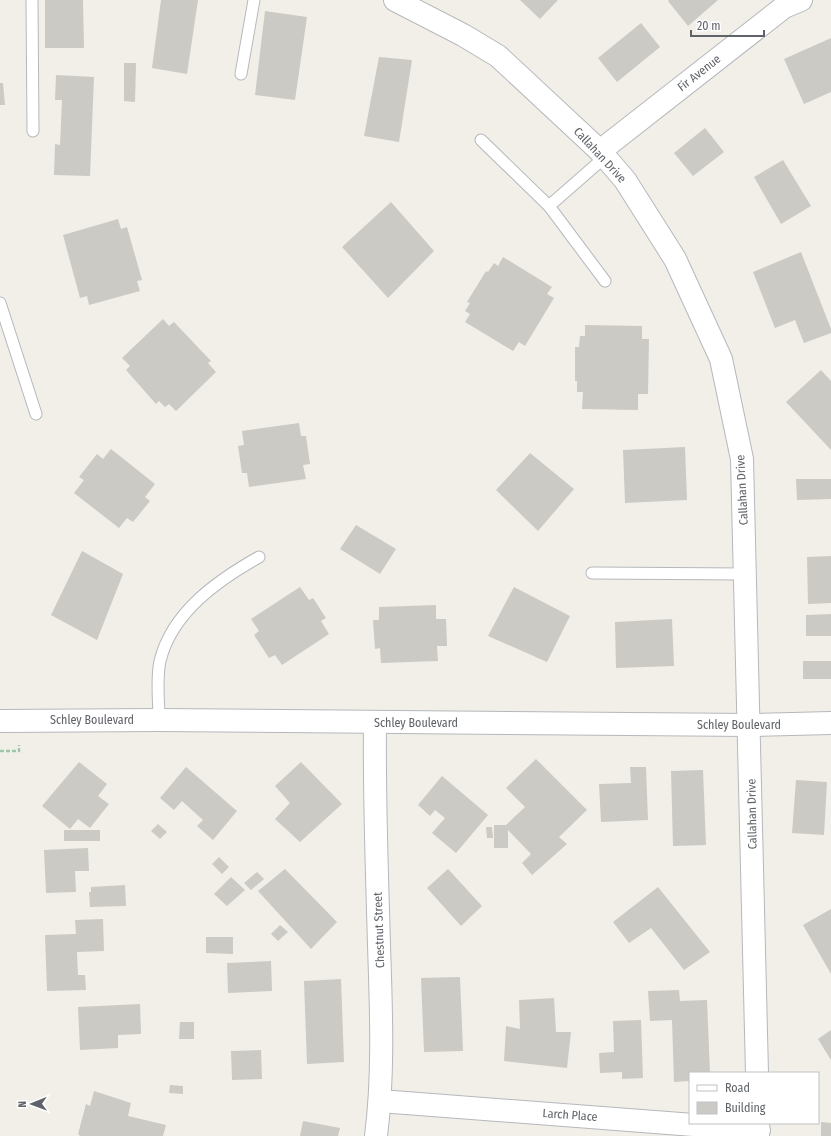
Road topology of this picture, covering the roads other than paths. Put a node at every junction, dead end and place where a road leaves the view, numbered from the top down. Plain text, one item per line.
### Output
1 (32, 0) edge
2 (254, 0) edge
3 (395, 0) edge
4 (788, 2) edge
5 (241, 74) dead end
6 (33, 131) dead end
7 (481, 140) dead end
8 (603, 154) junction
9 (549, 206) junction
10 (605, 281) dead end
11 (0, 303) edge
12 (36, 414) dead end
13 (260, 557) dead end
14 (592, 573) dead end
15 (745, 574) junction
16 (159, 720) junction
17 (0, 721) edge
18 (375, 723) junction
19 (831, 723) edge
20 (750, 725) junction
21 (757, 1072) edge
22 (380, 1101) junction
23 (758, 1130) edge
24 (376, 1136) edge

1 - 6 lane
2 - 5 lane
3 - 8 street, Callahan Drive
4 - 8 street, Fir Avenue
7 - 9 lane
8 - 9 lane
8 - 15 street, Callahan Drive
9 - 10 lane
11 - 12 lane
13 - 16 lane
14 - 15 lane
15 - 20 street, Callahan Drive
16 - 17 street, Schley Boulevard
16 - 18 street, Schley Boulevard
18 - 20 street, Schley Boulevard
18 - 22 street, Chestnut Street
19 - 20 street, Schley Boulevard
20 - 21 street, Callahan Drive
22 - 23 street, Larch Place
22 - 24 street, Chestnut Street

